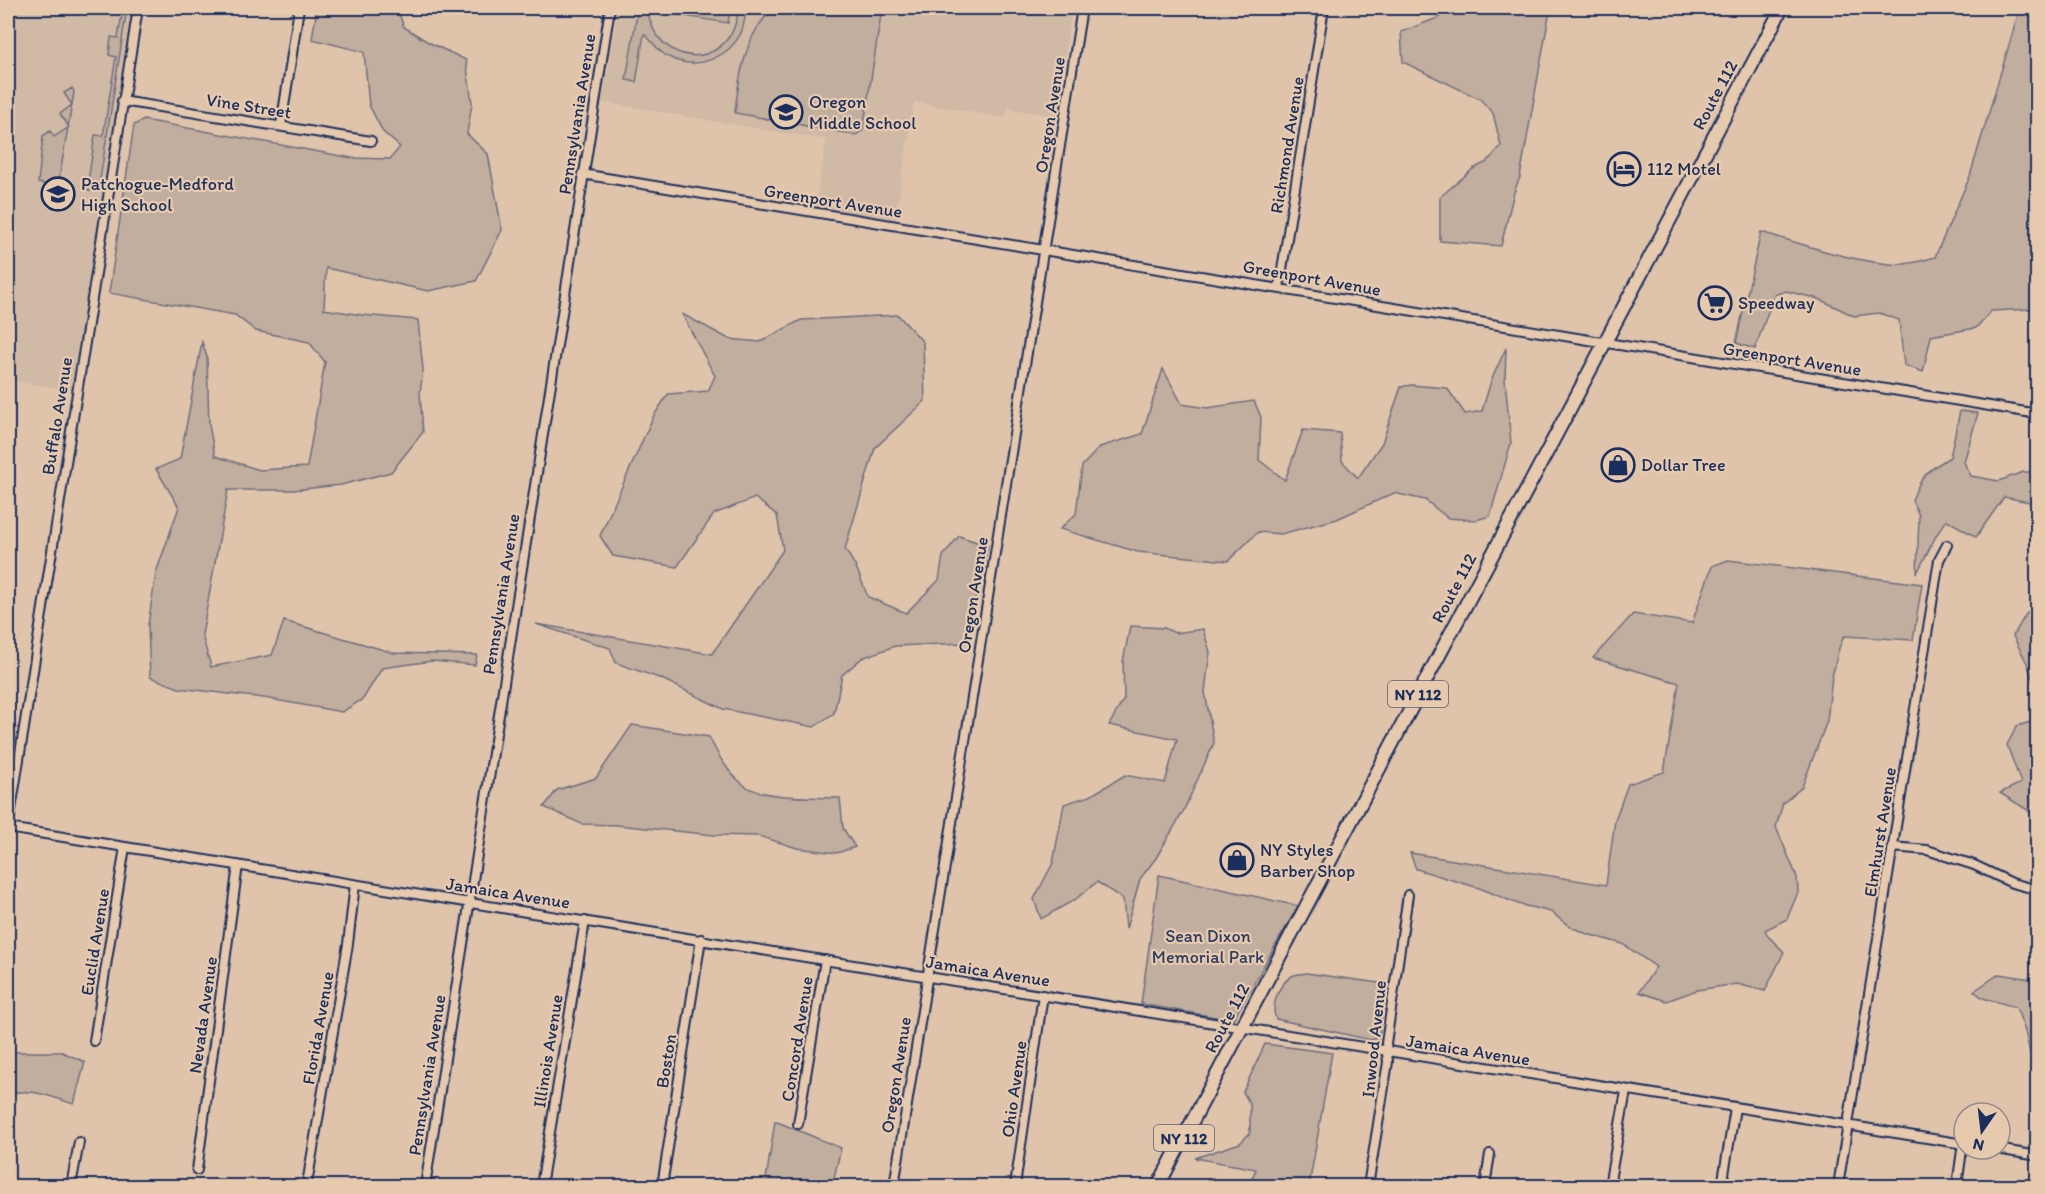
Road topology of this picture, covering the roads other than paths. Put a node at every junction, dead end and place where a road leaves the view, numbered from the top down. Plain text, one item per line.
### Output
1 (138, 8) edge
2 (299, 8) edge
3 (610, 8) edge
4 (1082, 8) edge
5 (1324, 8) edge
6 (1782, 8) edge
7 (122, 101) junction
8 (281, 126) junction
9 (370, 141) dead end
10 (582, 174) junction
11 (1043, 250) junction
12 (1279, 288) junction
13 (1604, 344) junction
14 (2037, 414) edge
15 (1947, 545) dead end
16 (8, 828) edge
17 (125, 846) junction
18 (1892, 847) junction
19 (238, 865) junction
20 (355, 884) junction
21 (2037, 890) edge
22 (1408, 895) dead end
23 (469, 902) junction
24 (585, 921) junction
25 (700, 939) junction
26 (825, 960) junction
27 (927, 976) junction
28 (1043, 995) junction
29 (1242, 1028) junction
30 (94, 1041) dead end
31 (1387, 1053) junction
32 (1626, 1090) junction
33 (1735, 1108) junction
34 (798, 1124) dead end
35 (1848, 1125) junction
36 (79, 1142) dead end
37 (1952, 1142) edge
38 (2012, 1152) edge
39 (1490, 1154) dead end
40 (2037, 1156) edge
41 (1961, 1161) edge
42 (197, 1170) dead end
43 (308, 1178) dead end
44 (71, 1186) edge
45 (425, 1186) edge
46 (541, 1186) edge
47 (662, 1186) edge
48 (894, 1186) edge
49 (1015, 1186) edge
50 (1158, 1186) edge
51 (1368, 1186) edge
52 (1485, 1186) edge
53 (1609, 1186) edge
54 (1722, 1186) edge
55 (1838, 1186) edge
56 (1957, 1186) edge

1 - 7 street, Buffalo Avenue
2 - 8 street
3 - 10 street, Pennsylvania Avenue
4 - 11 street, Oregon Avenue
5 - 12 street, Richmond Avenue
6 - 13 main road, Route 112 / NY 112
7 - 8 street, Vine Street
7 - 16 street, Buffalo Avenue
8 - 9 street, Vine Street
10 - 11 street, Greenport Avenue
10 - 23 street, Pennsylvania Avenue
11 - 12 street, Greenport Avenue
11 - 27 street, Oregon Avenue
12 - 13 street, Greenport Avenue
13 - 14 street, Greenport Avenue
13 - 29 main road, Route 112 / NY 112
15 - 18 street, Elmhurst Avenue
16 - 17 street, Jamaica Avenue
17 - 19 street, Jamaica Avenue
17 - 30 street, Euclid Avenue
18 - 21 street
18 - 35 street, Elmhurst Avenue
19 - 20 street, Jamaica Avenue
19 - 42 street, Nevada Avenue
20 - 23 street, Jamaica Avenue
20 - 43 street, Florida Avenue
22 - 31 street, Inwood Avenue
23 - 24 street, Jamaica Avenue
23 - 45 street, Pennsylvania Avenue
24 - 25 street, Jamaica Avenue
24 - 46 street, Illinois Avenue
25 - 26 street, Jamaica Avenue
25 - 47 street, Boston
26 - 27 street, Jamaica Avenue
26 - 34 street, Concord Avenue
27 - 28 street, Jamaica Avenue
27 - 48 street, Oregon Avenue
28 - 29 street, Jamaica Avenue
28 - 49 street, Ohio Avenue
29 - 31 street, Jamaica Avenue
29 - 50 main road, Route 112 / NY 112
31 - 32 street, Jamaica Avenue
31 - 51 street, Inwood Avenue
32 - 33 street, Jamaica Avenue
32 - 53 street
33 - 35 street, Jamaica Avenue
33 - 54 street
35 - 37 street, Jamaica Avenue
35 - 55 street, Elmhurst Avenue
36 - 44 street
38 - 40 street
39 - 52 street
41 - 56 street

